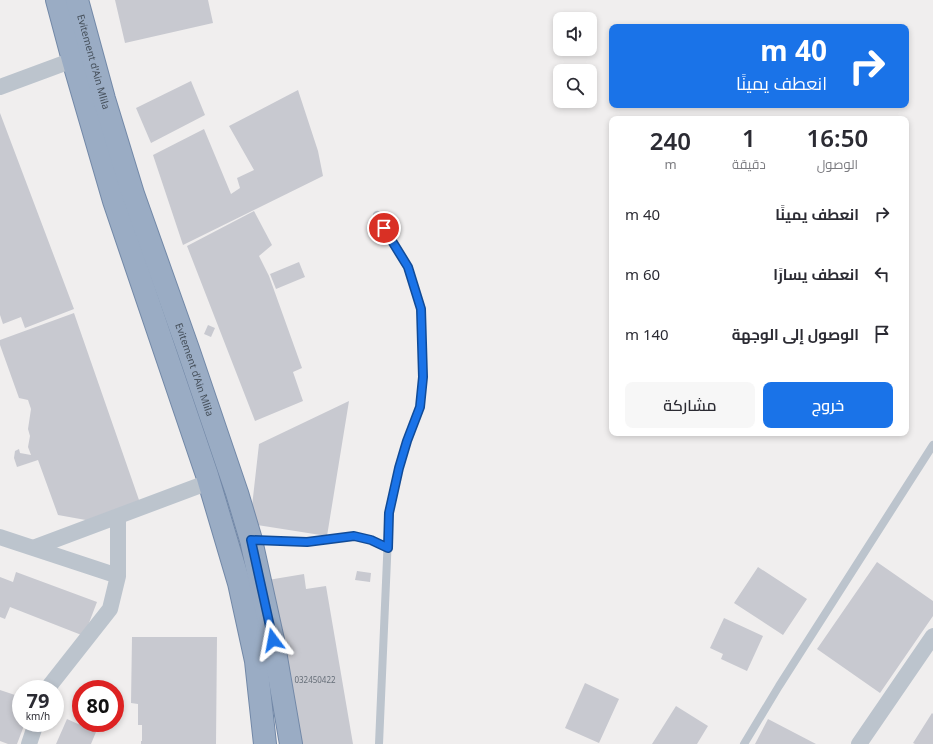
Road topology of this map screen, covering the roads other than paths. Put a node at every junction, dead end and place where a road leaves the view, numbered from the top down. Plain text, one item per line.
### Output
1 (57, 0) edge
2 (77, 0) edge
3 (73, 60) junction
4 (0, 87) edge
5 (377, 215) dead end
6 (933, 445) edge
7 (209, 482) junction
8 (118, 516) junction
9 (0, 537) edge
10 (251, 540) junction
11 (33, 548) junction
12 (388, 548) junction
13 (118, 576) junction
14 (933, 636) edge
15 (54, 680) edge
16 (33, 732) edge
17 (29, 744) edge
18 (265, 744) edge
19 (291, 744) edge
20 (379, 744) edge
21 (744, 744) edge
22 (859, 744) edge

1 - 3 highway, Evitement d'Ain Mlila
2 - 10 highway, Evitement d'Ain Mlila
3 - 4 street
3 - 7 highway, Evitement d'Ain Mlila
5 - 12 lane
6 - 21 lane
7 - 8 street
7 - 18 highway, Evitement d'Ain Mlila
8 - 11 street
8 - 13 street
9 - 11 street
10 - 12 lane
10 - 19 highway, Evitement d'Ain Mlila
11 - 13 street
12 - 20 lane
13 - 15 street
14 - 22 street
16 - 17 street

